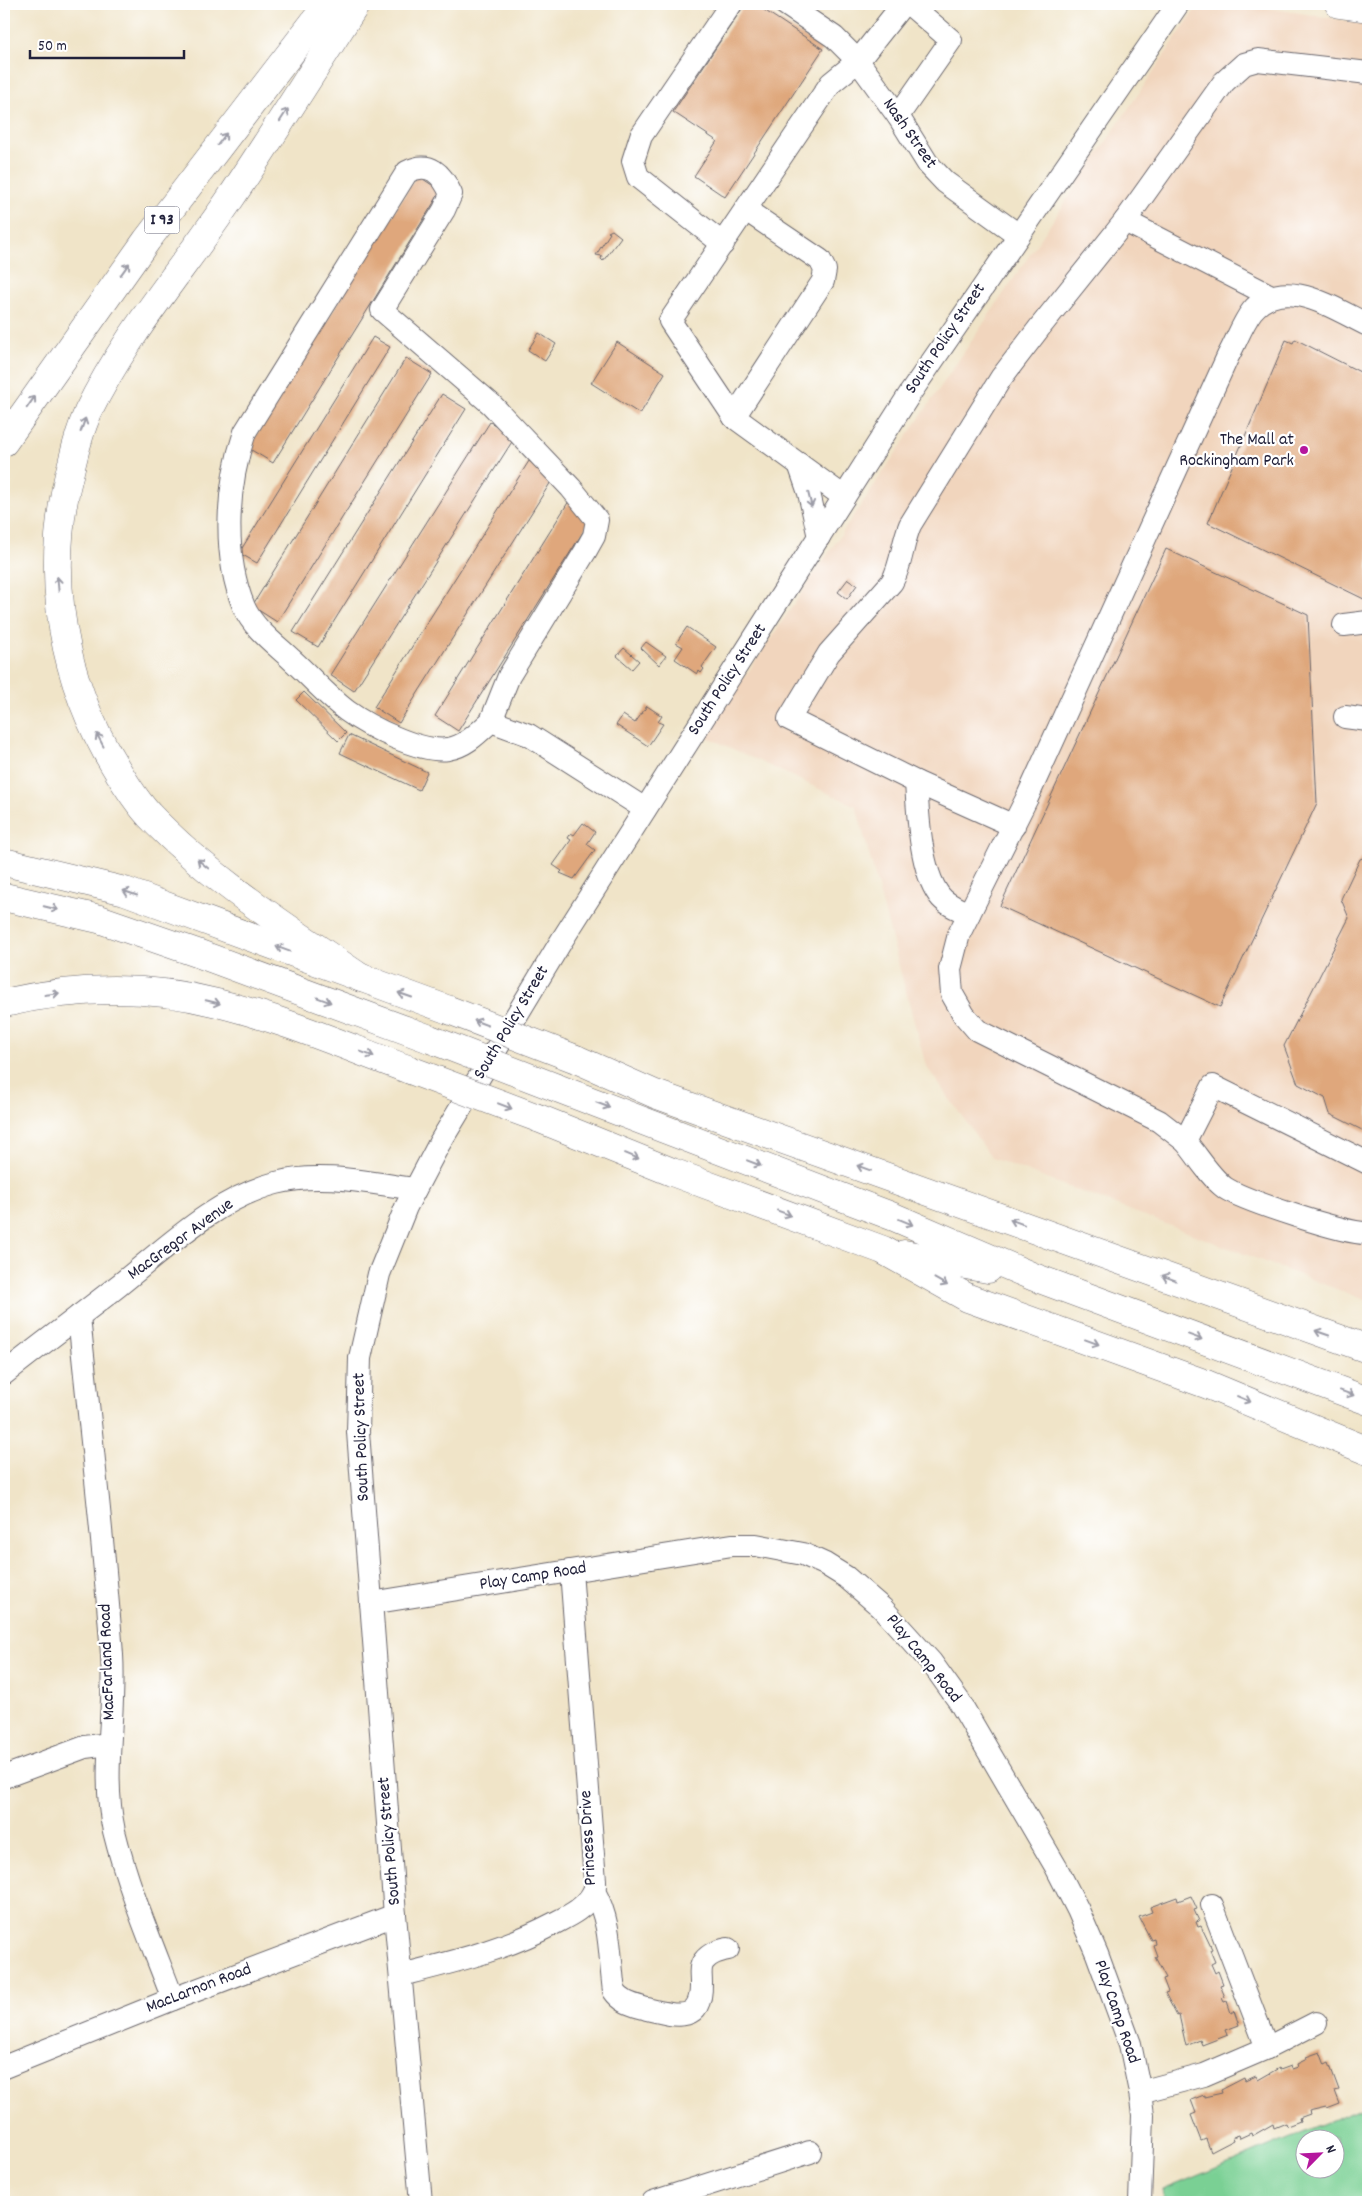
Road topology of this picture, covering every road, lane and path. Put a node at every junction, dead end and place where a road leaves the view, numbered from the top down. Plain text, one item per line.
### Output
1 (328, 4) edge
2 (356, 4) edge
3 (731, 4) edge
4 (785, 4) edge
5 (903, 4) edge
6 (909, 4) edge
7 (1178, 4) edge
8 (1339, 4) edge
9 (1368, 8) edge
10 (858, 61) junction
11 (1368, 73) edge
12 (898, 116) junction
13 (746, 210) junction
14 (1125, 221) junction
15 (1017, 234) junction
16 (723, 244) junction
17 (1271, 296) junction
18 (1368, 325) edge
19 (734, 417) junction
20 (4, 442) edge
21 (799, 464) junction
22 (844, 497) junction
23 (819, 537) junction
24 (1368, 622) edge
25 (1344, 625) dead end
26 (1345, 717) dead end
27 (1368, 720) edge
28 (491, 721) junction
29 (916, 782) junction
30 (645, 809) junction
31 (1014, 826) junction
32 (4, 862) edge
33 (4, 897) edge
34 (968, 914) junction
35 (361, 978) junction
36 (4, 1003) edge
37 (1185, 1141) junction
38 (1368, 1163) edge
39 (415, 1189) junction
40 (1367, 1227) edge
41 (883, 1250) junction
42 (1034, 1277) junction
43 (79, 1316) junction
44 (1368, 1349) edge
45 (4, 1374) edge
46 (1368, 1401) edge
47 (1368, 1451) edge
48 (571, 1571) junction
49 (371, 1603) junction
50 (109, 1744) junction
51 (4, 1777) edge
52 (594, 1891) junction
53 (1212, 1905) dead end
54 (395, 1914) junction
55 (728, 1949) dead end
56 (401, 1975) junction
57 (173, 1999) junction
58 (1316, 2022) dead end
59 (1267, 2048) junction
60 (4, 2067) edge
61 (1140, 2092) junction
62 (810, 2152) dead end
63 (421, 2202) edge
64 (653, 2202) edge
65 (1140, 2202) edge

20 -> 1 main road, I 93
35 -> 2 main road
3 - 16 street
4 - 10 street, Nash Street
5 - 10 street
6 - 12 street
7 - 15 street, South Policy Street
8 - 9 main road
10 - 12 street, Nash Street
10 - 13 street
11 - 14 street
12 - 15 street, Nash Street
13 - 16 street
13 - 19 street
14 - 17 street
14 - 29 street
15 - 22 street, South Policy Street
16 - 19 street
17 - 18 street
17 - 31 street
19 - 21 street
21 - 22 street
21 -> 23 street
22 - 23 street, South Policy Street
23 - 30 street, South Policy Street
24 - 25 street
26 - 27 street
28 - 28 street
28 - 30 street
29 - 31 street
29 - 34 street
30 - 39 street, South Policy Street
31 - 34 street
35 -> 32 main road
33 -> 42 main road, bridge
34 - 37 street
44 -> 35 main road, bridge
36 -> 41 main road, bridge
37 - 38 street
37 - 40 street
39 - 43 street, MacGregor Avenue
39 - 49 street, South Policy Street
41 - 42 main road
41 -> 47 main road
42 -> 46 main road
43 - 45 street, MacGregor Avenue
43 - 50 street, MacFarland Road
48 - 49 street, Play Camp Road
48 - 52 street, Princess Drive
48 - 61 street, Play Camp Road
49 - 54 street, South Policy Street
50 - 51 street
50 - 57 street, MacFarland Road
52 - 55 street
52 - 56 street, Princess Drive
53 - 59 street
54 - 56 street, South Policy Street
54 - 57 street, MacLarnon Road
56 - 63 street, South Policy Street
57 - 60 street, MacLarnon Road
58 - 59 street
59 - 61 street
61 - 65 street, Play Camp Road
62 - 64 street

